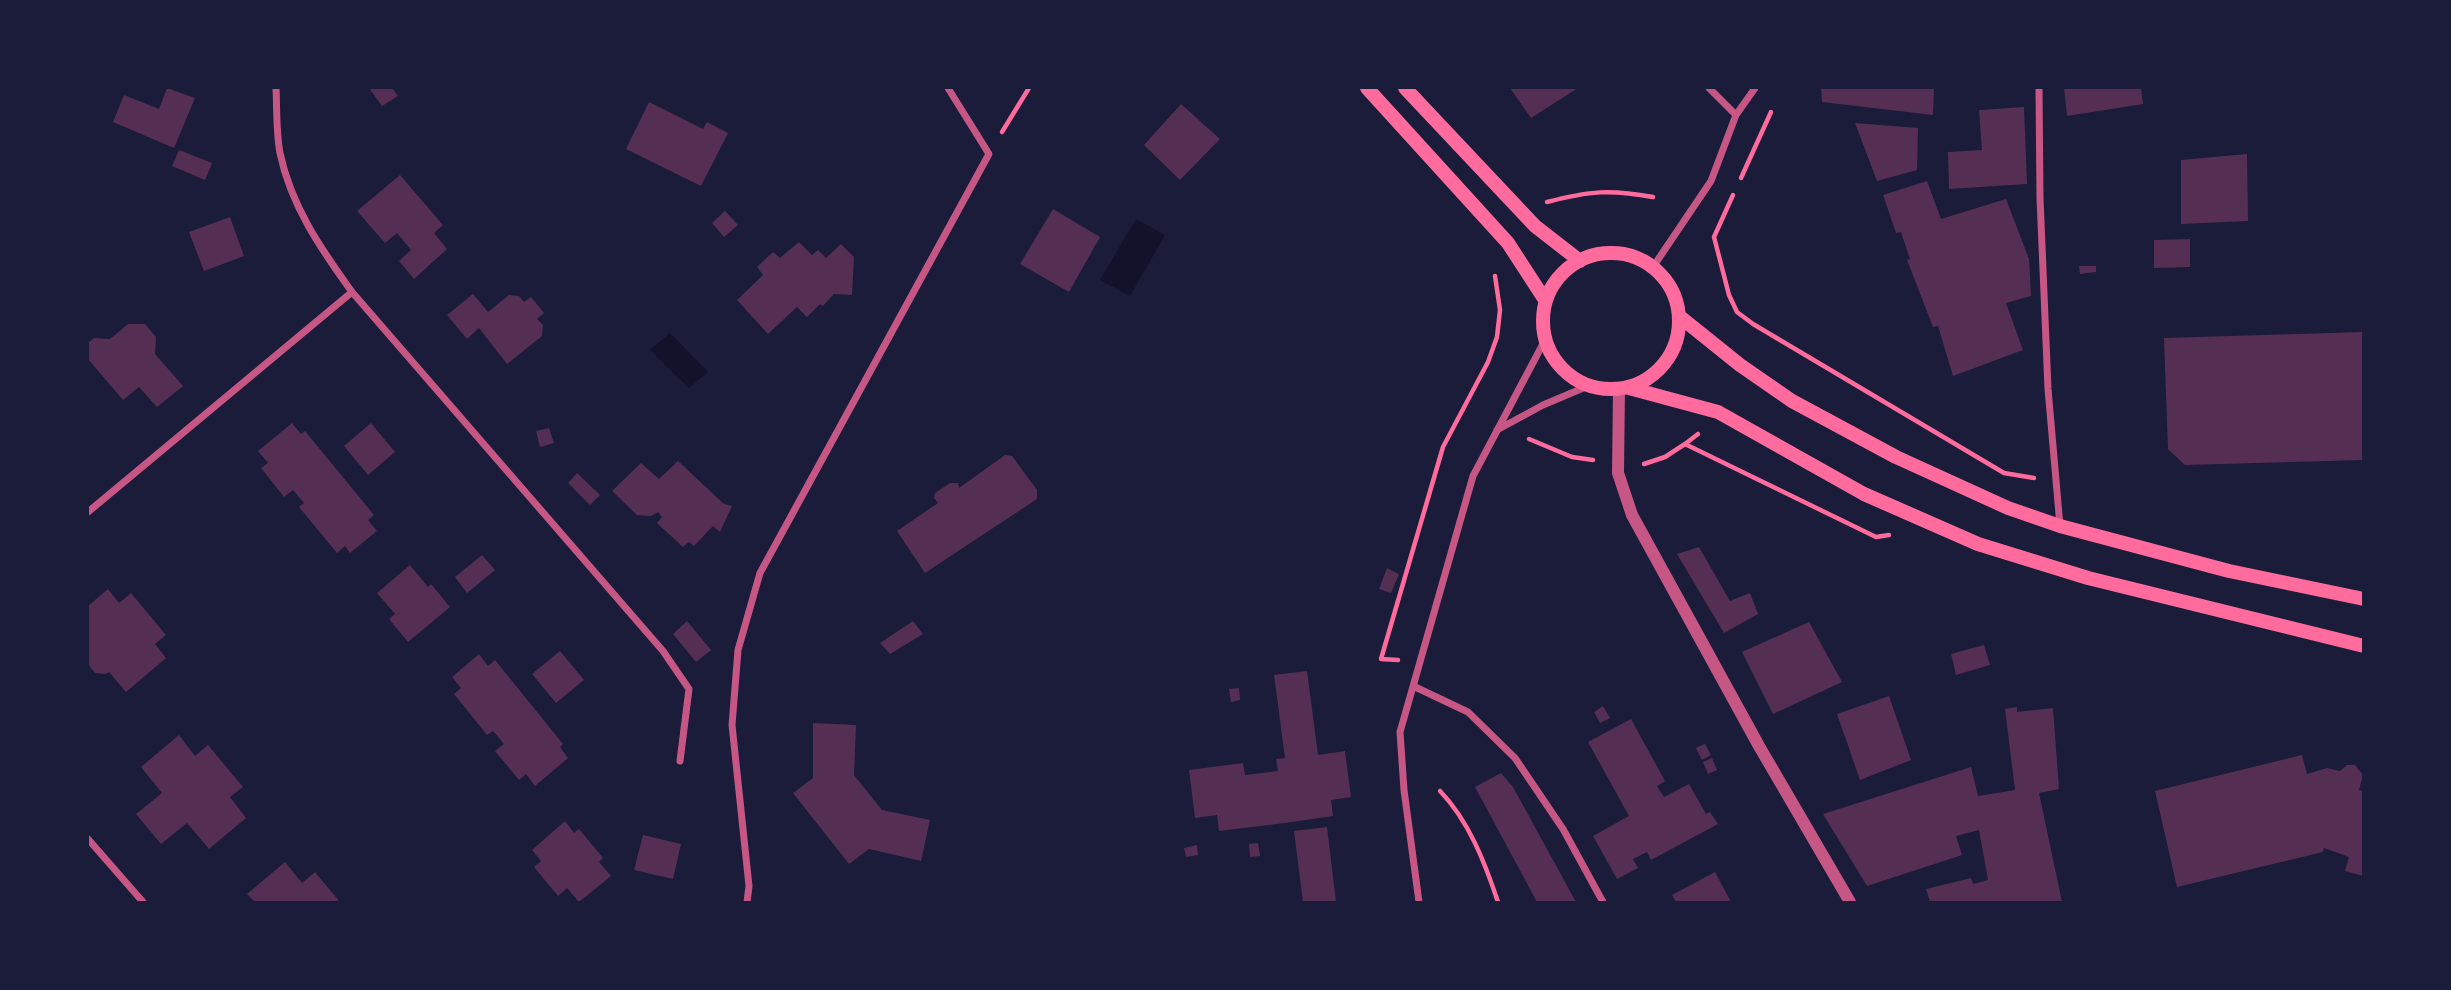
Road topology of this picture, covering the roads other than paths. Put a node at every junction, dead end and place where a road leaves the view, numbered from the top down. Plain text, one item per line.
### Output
1 (276, 88) edge
2 (948, 88) edge
3 (1367, 88) edge
4 (1405, 88) edge
5 (1709, 88) edge
6 (1755, 88) edge
7 (2039, 88) edge
8 (1736, 115) junction
9 (1580, 261) junction
10 (1653, 268) junction
11 (352, 292) junction
12 (1545, 300) junction
13 (1679, 316) junction
14 (1545, 340) junction
15 (1588, 386) junction
16 (1624, 388) junction
17 (1497, 430) junction
18 (88, 512) edge
19 (2060, 526) junction
20 (2364, 599) edge
21 (2364, 646) edge
22 (1413, 686) junction
23 (680, 761) dead end
24 (88, 839) edge
25 (143, 902) edge
26 (747, 902) edge
27 (1419, 902) edge
28 (1603, 902) edge
29 (1850, 902) edge

1 - 11 street
2 - 26 street
3 - 12 main road
4 - 9 main road
5 - 8 street
6 - 8 street
7 - 19 street
8 - 10 street
9 - 10 main road
9 - 12 main road
10 - 13 main road
11 - 18 street
11 - 23 street
12 - 14 main road
13 - 16 main road
13 - 19 main road
14 - 15 main road
14 - 17 street
15 - 16 main road
15 - 17 street
16 - 21 main road
16 - 29 street
17 - 22 street
19 - 20 main road
22 - 27 street
22 - 28 street
24 - 25 street

